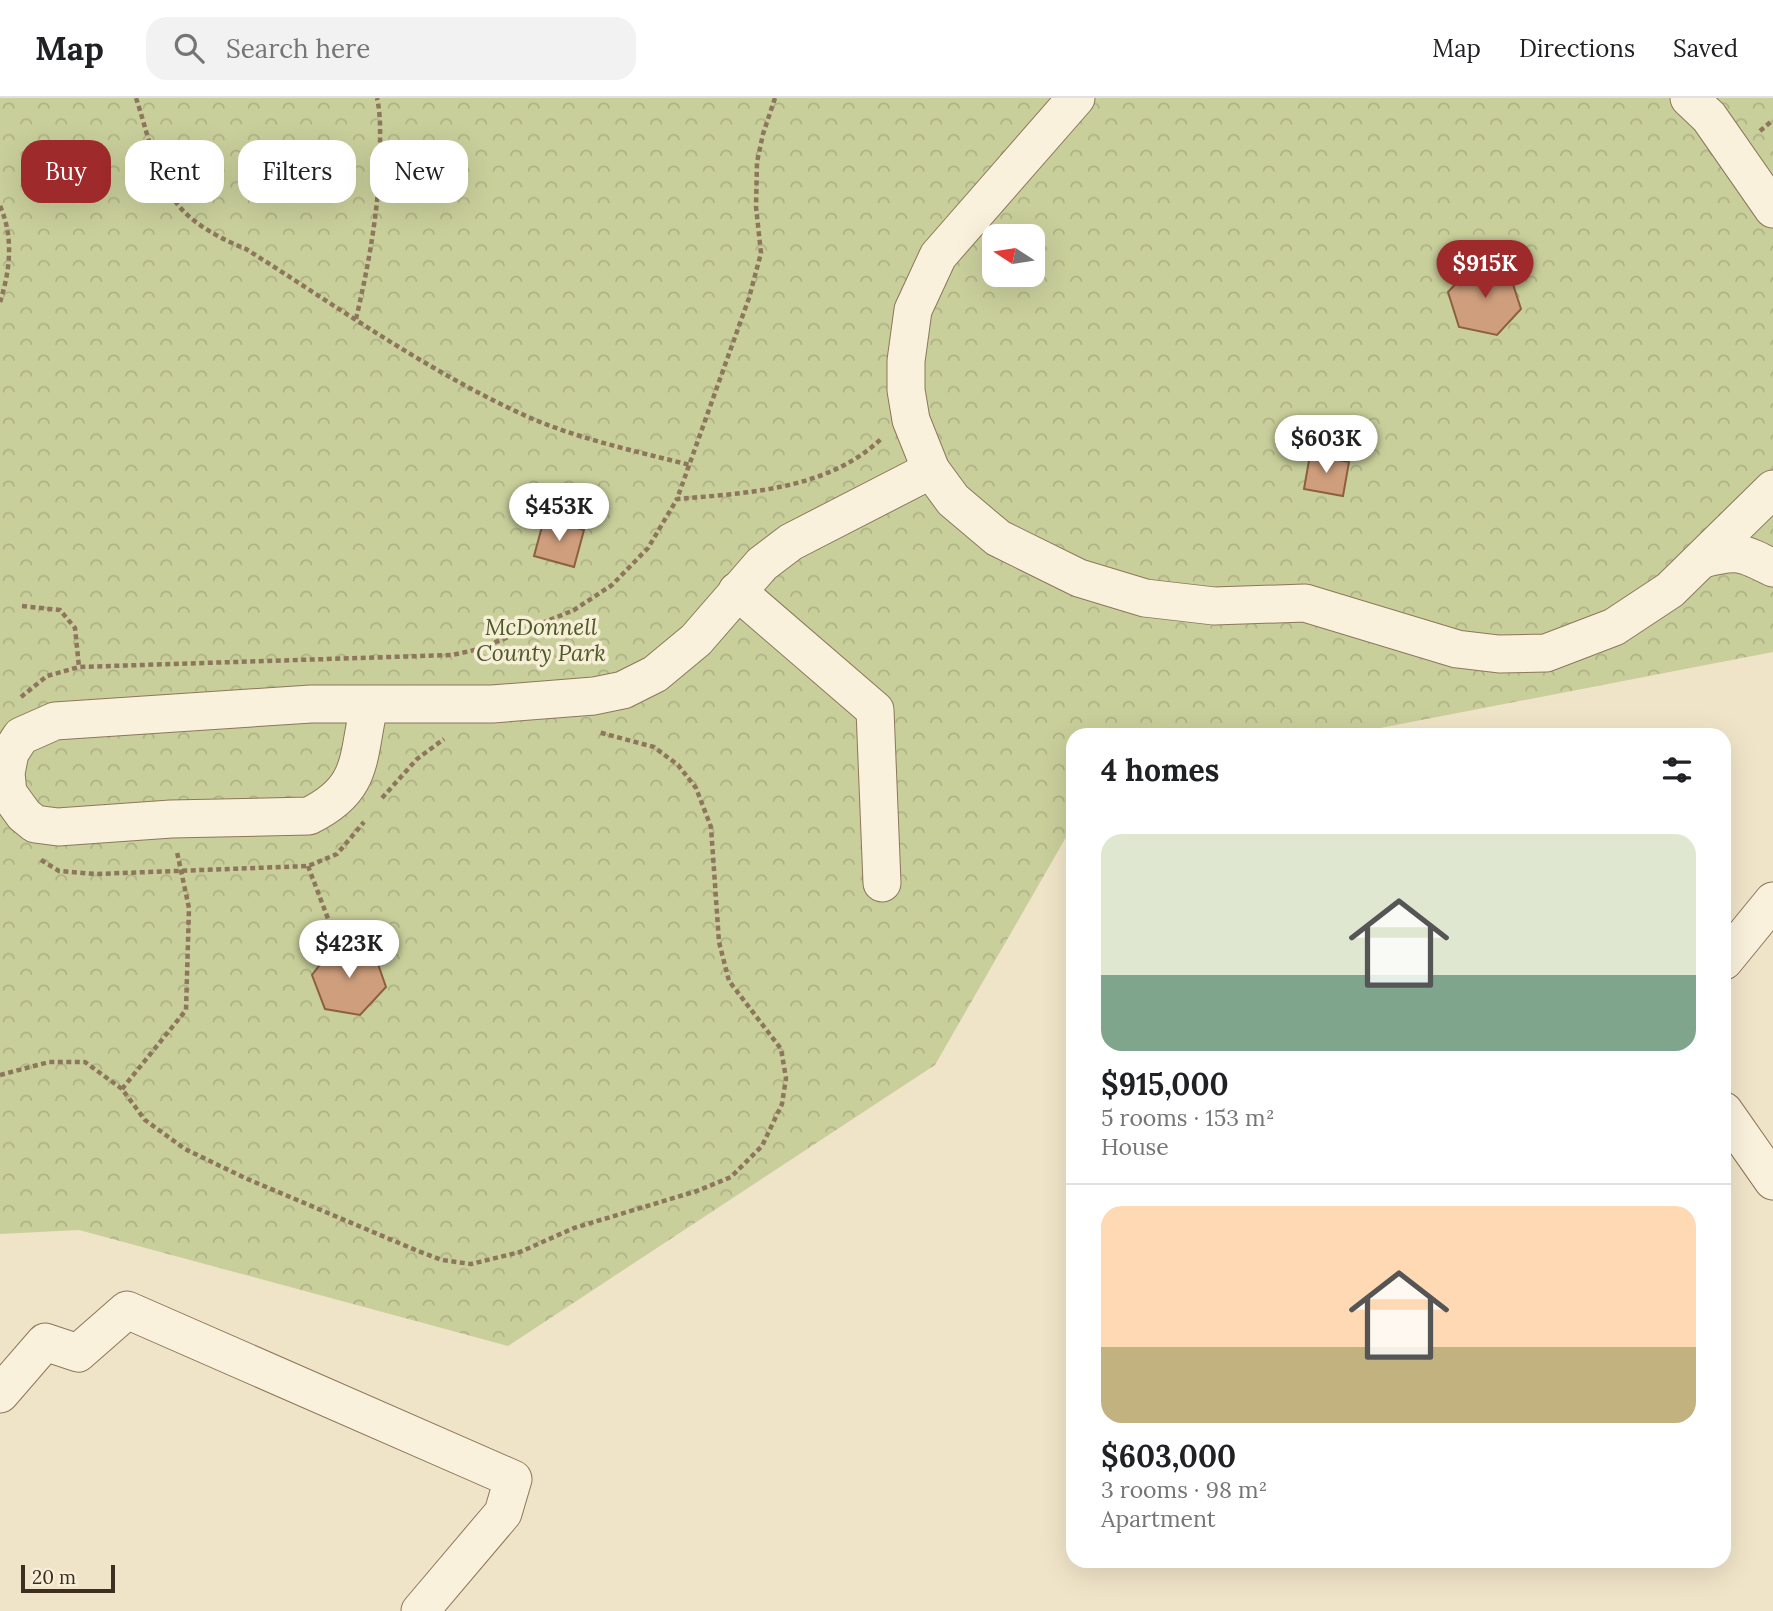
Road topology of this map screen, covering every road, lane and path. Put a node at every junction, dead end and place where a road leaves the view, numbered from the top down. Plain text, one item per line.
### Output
1 (136, 98) edge
2 (377, 98) edge
3 (775, 98) edge
4 (1076, 98) edge
5 (1689, 98) edge
6 (1773, 120) edge
7 (1754, 135) dead end
8 (0, 206) edge
9 (1773, 209) edge
10 (0, 302) edge
11 (356, 319) junction
12 (911, 420) junction
13 (690, 465) junction
14 (931, 470) junction
15 (1773, 489) edge
16 (677, 499) junction
17 (1703, 559) junction
18 (1773, 568) edge
19 (737, 591) junction
20 (22, 606) dead end
21 (79, 667) junction
22 (11, 705) dead end
23 (369, 706) junction
24 (592, 730) dead end
25 (445, 739) dead end
26 (376, 807) dead end
27 (367, 818) dead end
28 (171, 819) junction
29 (32, 855) dead end
30 (308, 866) junction
31 (181, 869) junction
32 (882, 883) dead end
33 (1773, 901) edge
34 (335, 937) dead end
35 (1731, 952) edge
36 (0, 1075) edge
37 (122, 1089) junction
38 (1731, 1121) edge
39 (1773, 1181) edge
40 (0, 1394) edge
41 (421, 1611) edge

1 - 11 path
2 - 11 path
3 - 13 path
4 - 12 street
5 - 9 street
6 - 7 path
8 - 10 path
11 - 13 path
12 - 14 street
12 - 16 path
13 - 16 path
14 - 17 street
14 - 19 street
15 - 17 street
16 - 21 path
17 - 18 street
19 - 23 street
19 - 32 street
20 - 21 path
21 - 22 path
23 - 28 street
23 - 28 street
24 - 37 path
25 - 26 path
27 - 30 path
28 - 31 path
29 - 31 path
30 - 31 path
30 - 34 path
31 - 37 path
33 - 35 street
36 - 37 path
38 - 39 street
40 - 41 street

